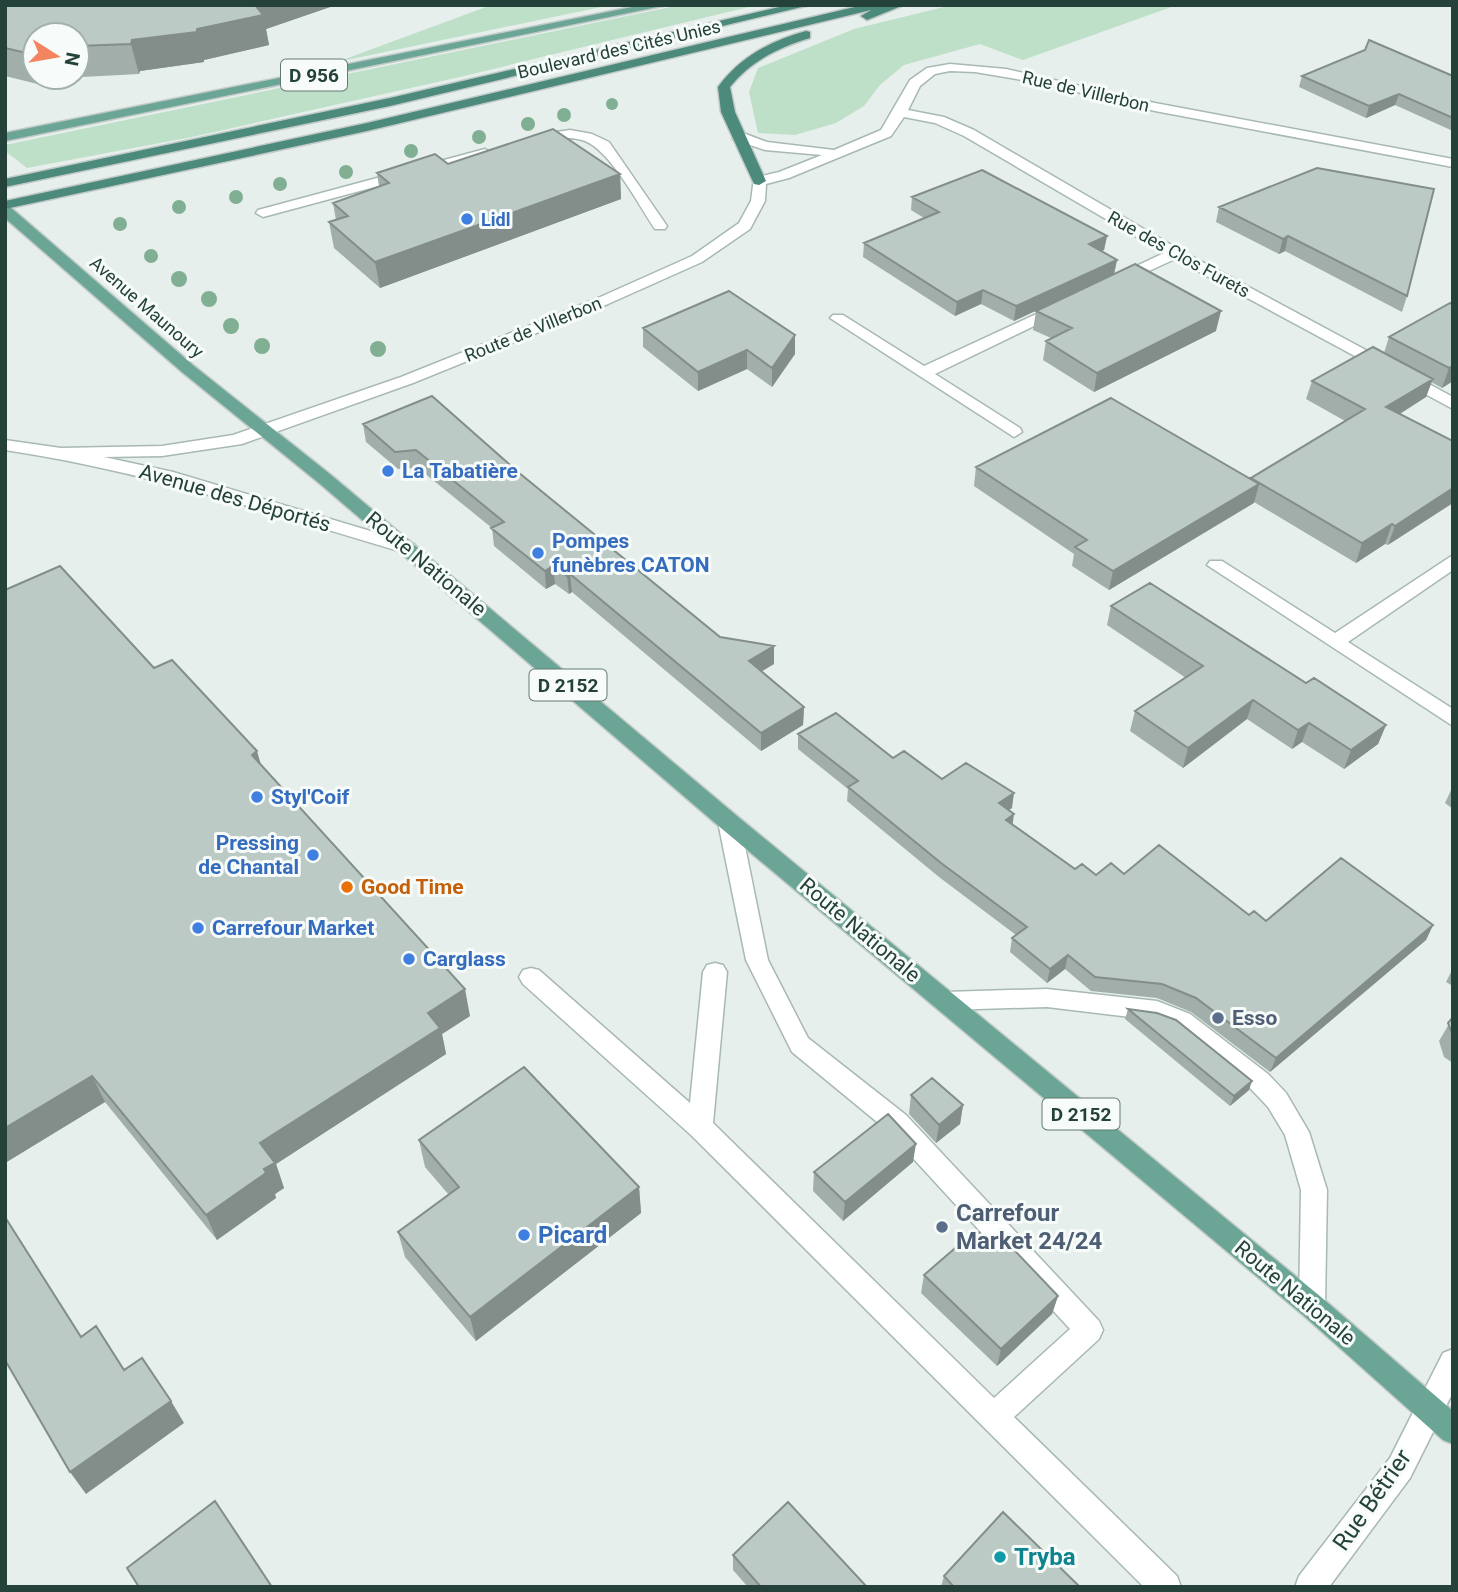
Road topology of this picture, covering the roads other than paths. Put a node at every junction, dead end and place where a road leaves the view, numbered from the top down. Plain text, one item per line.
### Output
1 (643, 5) edge
2 (661, 5) edge
3 (804, 5) edge
4 (879, 5) edge
5 (898, 5) edge
6 (623, 13) junction
7 (902, 113) junction
8 (738, 136) junction
9 (5, 137) edge
10 (523, 143) edge
11 (497, 150) edge
12 (840, 151) junction
13 (1453, 163) edge
14 (760, 181) junction
15 (5, 183) edge
16 (5, 205) edge
17 (5, 210) edge
18 (263, 214) dead end
19 (660, 226) dead end
20 (1175, 253) junction
21 (1103, 287) edge
22 (1079, 299) edge
23 (838, 318) dead end
24 (923, 373) junction
25 (1453, 404) edge
26 (267, 431) junction
27 (1014, 432) dead end
28 (5, 445) edge
29 (61, 453) junction
30 (408, 548) junction
31 (1453, 561) edge
32 (1216, 565) dead end
33 (1335, 642) junction
34 (1453, 719) edge
35 (729, 822) junction
36 (715, 972) dead end
37 (531, 977) dead end
38 (945, 1001) junction
39 (700, 1127) junction
40 (1312, 1306) junction
41 (1453, 1362) edge
42 (1429, 1409) junction
43 (993, 1416) junction
44 (1453, 1430) edge
45 (1166, 1587) edge
46 (1310, 1587) edge

1 - 6 street
2 - 6 main road, D 956
3 - 15 highway, Boulevard des Cités Unies / D 956
4 - 16 highway, Boulevard des Cités Unies
5 - 8 highway
6 - 9 main road, D 956
7 - 12 street, Rue de Villerbon
7 - 13 street, Rue de Villerbon
7 - 20 street, Rue des Clos Furets
8 - 12 street
8 - 14 highway
10 - 19 street
11 - 18 street
12 - 14 street, Rue de Villerbon
14 - 26 street, Route de Villerbon
17 - 26 main road, Avenue Maunoury / D 2152
20 - 21 street
20 - 25 street, Rue des Clos Furets
22 - 24 street
23 - 24 street
24 - 27 street
26 - 29 street, Avenue des Déportés
26 - 30 main road, Route Nationale / D 2152
28 - 29 street, Avenue des Déportés
29 - 30 street, Avenue des Déportés
30 - 35 main road, Route Nationale / D 2152
31 - 33 street
32 - 33 street
33 - 34 street
35 - 38 main road, Route Nationale / D 2152
35 - 43 street
36 - 39 street
37 - 39 street
38 - 40 main road, Route Nationale / D 2152
38 - 40 street
39 - 43 street
40 - 42 main road, Route Nationale / D 2152
41 - 42 street, Rue Bétrier
42 - 44 main road, Route Nationale / D 2152
42 - 46 street, Rue Bétrier
43 - 45 street

